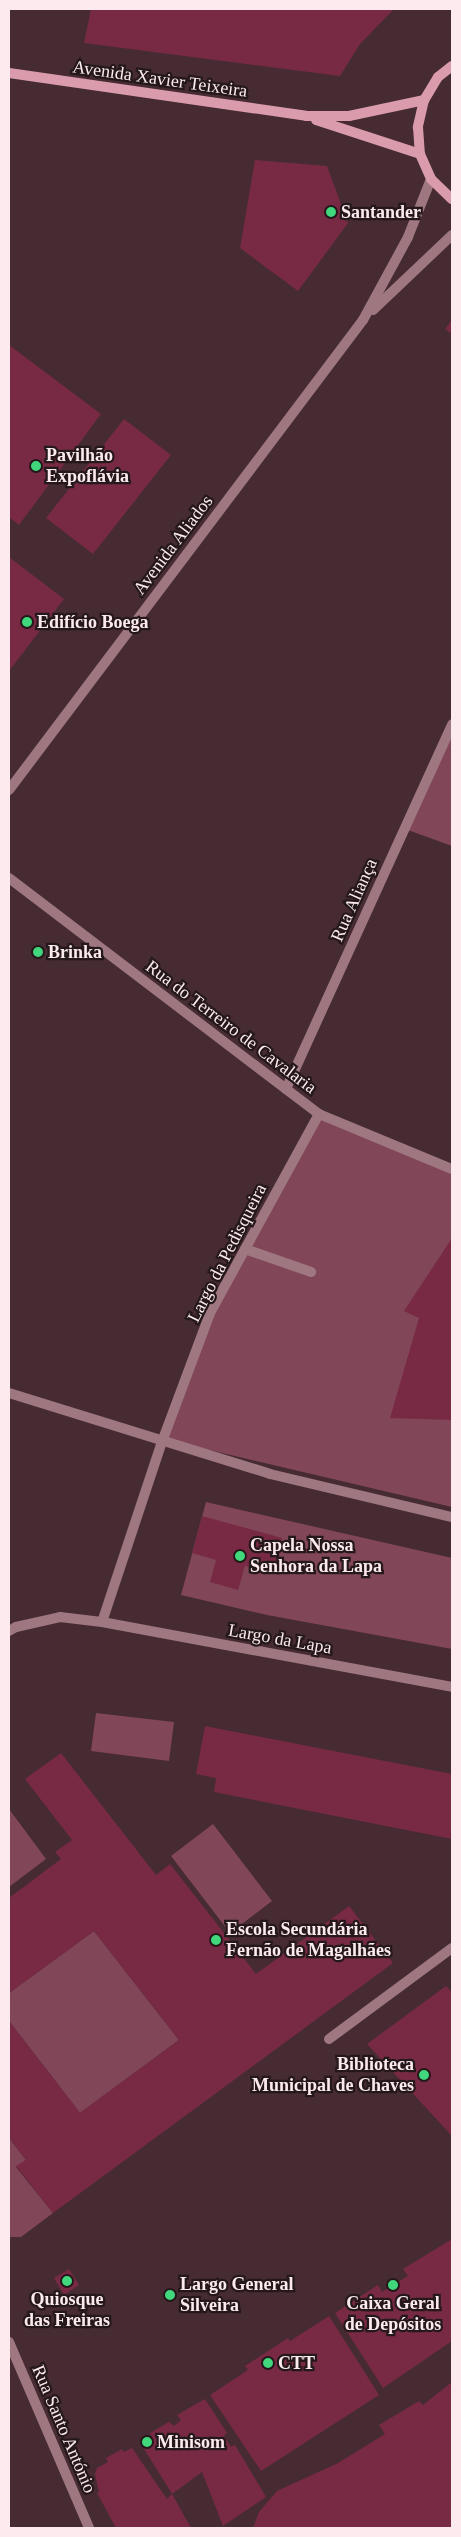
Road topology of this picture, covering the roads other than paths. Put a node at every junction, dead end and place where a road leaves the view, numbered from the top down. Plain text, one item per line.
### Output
1 (452, 66) edge
2 (9, 73) edge
3 (424, 100) junction
4 (306, 116) junction
5 (420, 154) junction
6 (431, 179) junction
7 (452, 199) edge
8 (452, 236) edge
9 (363, 320) junction
10 (452, 724) edge
11 (9, 790) edge
12 (9, 878) edge
13 (286, 1089) junction
14 (319, 1114) junction
15 (452, 1169) edge
16 (245, 1249) junction
17 (312, 1272) dead end
18 (9, 1393) edge
19 (164, 1439) junction
20 (452, 1516) edge
21 (102, 1622) junction
22 (9, 1631) edge
23 (452, 1687) edge
24 (452, 1948) edge
25 (329, 2039) dead end
26 (9, 2342) edge
27 (89, 2528) edge

1 - 3 main road
2 - 4 main road, Avenida Xavier Teixeira
3 - 4 main road
3 - 5 main road
4 - 5 main road
5 - 6 main road
6 - 7 main road
6 - 9 street
8 - 9 street
9 - 11 street, Avenida Aliados
10 - 13 street, Rua Aliança
12 - 13 street, Rua do Terreiro de Cavalaria
13 - 14 street, Rua do Terreiro de Cavalaria
14 - 15 street, Rua do Terreiro de Cavalaria
14 - 16 street, Largo da Pedisqueira
16 - 17 street
16 - 19 street, Largo da Pedisqueira
18 - 19 street
19 - 20 street
19 - 21 street, Largo da Pedisqueira
21 - 22 street, Largo da Lapa
21 - 23 street, Largo da Lapa
24 - 25 street
26 - 27 street, Rua Santo António

